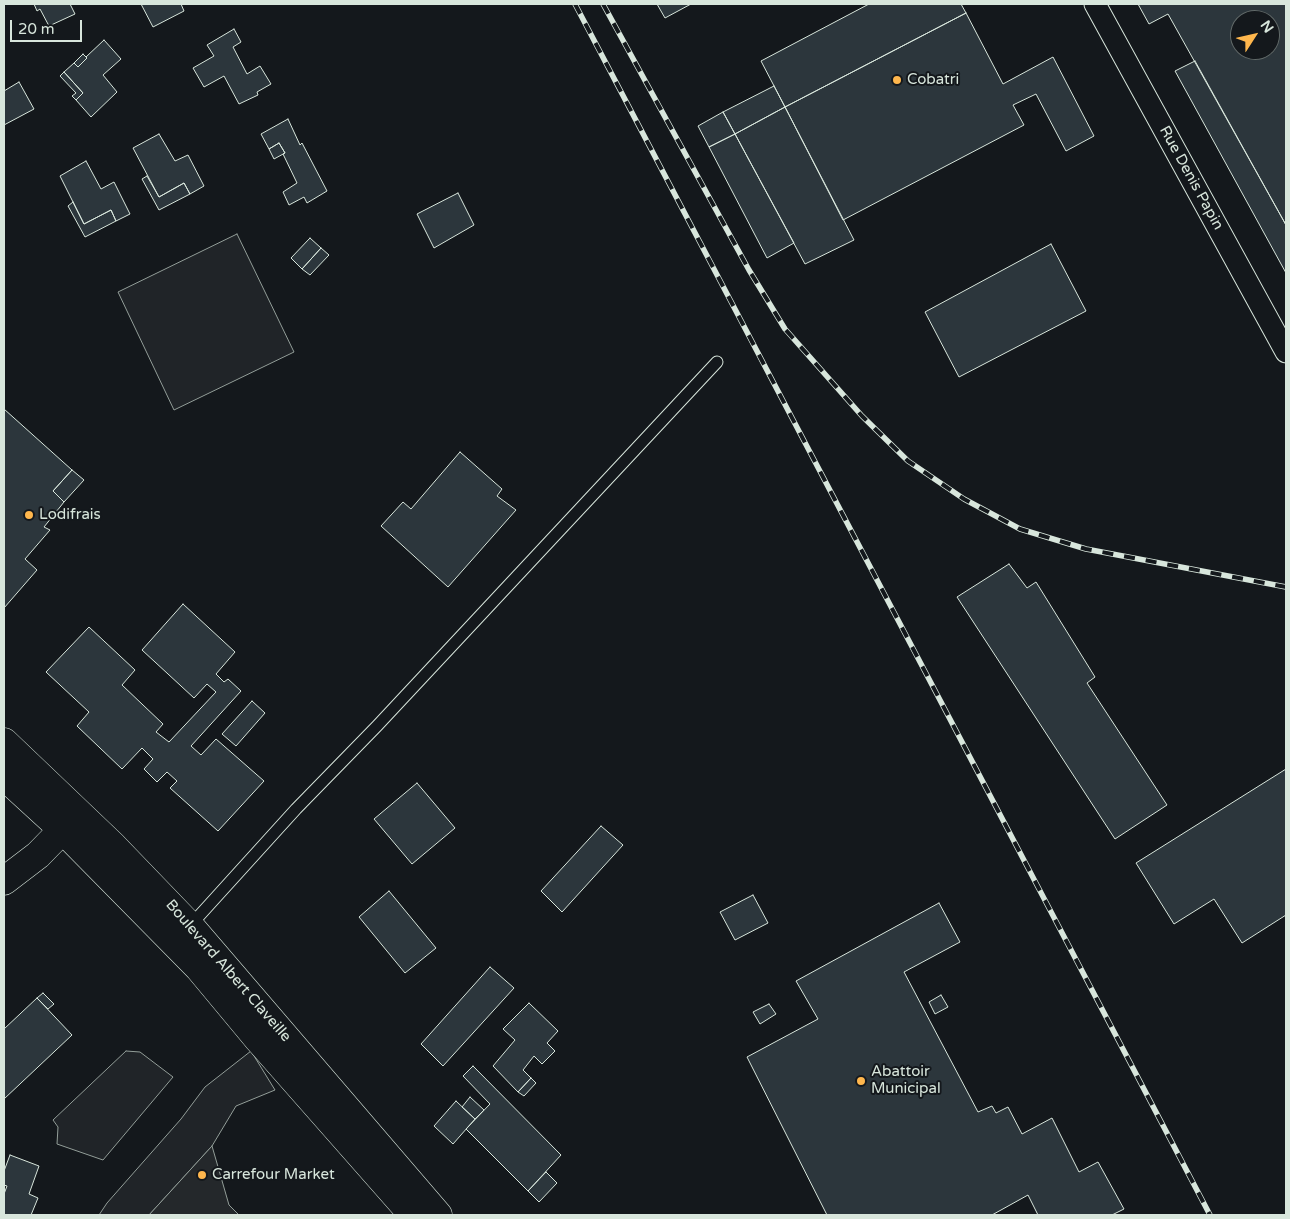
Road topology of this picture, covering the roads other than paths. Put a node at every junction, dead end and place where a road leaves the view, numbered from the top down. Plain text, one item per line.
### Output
1 (1095, 4) edge
2 (1286, 352) edge
3 (717, 362) dead end
4 (4, 742) edge
5 (4, 776) edge
6 (71, 822) junction
7 (4, 881) edge
8 (182, 934) junction
9 (413, 1215) edge
10 (438, 1215) edge

1 - 2 street, Rue Denis Papin
3 - 8 lane
4 - 6 main road, Boulevard Albert Claveille
5 - 6 main road, Boulevard Albert Claveille
6 - 7 main road
6 - 8 main road, Boulevard Albert Claveille
8 - 9 main road, Boulevard Albert Claveille
8 - 10 main road, Boulevard Albert Claveille

